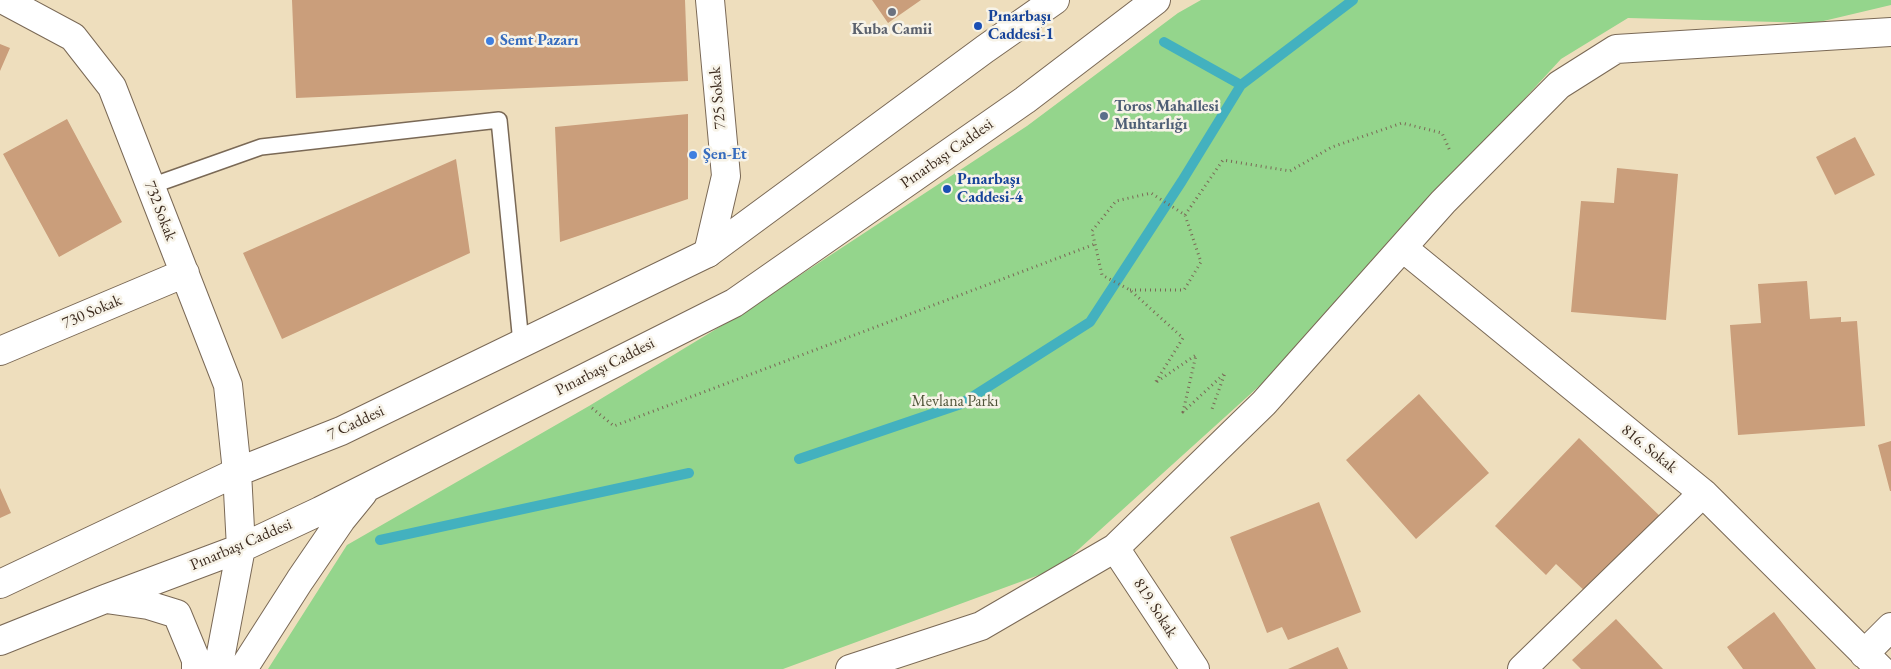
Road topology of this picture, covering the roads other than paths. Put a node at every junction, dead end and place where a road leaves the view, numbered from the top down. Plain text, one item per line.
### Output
1 (4, 0) edge
2 (710, 0) edge
3 (1055, 0) edge
4 (1156, 0) edge
5 (1891, 32) edge
6 (151, 186) junction
7 (1403, 248) junction
8 (708, 254) junction
9 (185, 274) junction
10 (521, 343) junction
11 (0, 351) edge
12 (236, 472) junction
13 (368, 486) junction
14 (1703, 493) junction
15 (241, 548) junction
16 (1115, 548) junction
17 (0, 584) edge
18 (104, 599) junction
19 (1891, 627) edge
20 (0, 642) edge
21 (1872, 661) edge
22 (196, 669) edge
23 (218, 669) edge
24 (243, 669) edge
25 (850, 669) edge
26 (1195, 669) edge
27 (1522, 669) edge

1 - 6 street, 732 Sokak
2 - 8 street, 725 Sokak
3 - 8 street
4 - 13 street, Pınarbaşı Caddesi
5 - 7 street
6 - 9 street, 732 Sokak
6 - 10 lane
7 - 14 street, 816. Sokak
7 - 16 street
8 - 10 street, 7 Caddesi
9 - 11 street, 730 Sokak
9 - 12 street, 732 Sokak
10 - 12 street, 7 Caddesi
12 - 15 street, 732 Sokak
12 - 17 street, 7 Caddesi
13 - 15 street, Pınarbaşı Caddesi
13 - 24 street
14 - 21 street, 816. Sokak
14 - 27 street
15 - 18 street, Pınarbaşı Caddesi
15 - 23 street, 732 Sokak
16 - 25 street
16 - 26 street, 819. Sokak
18 - 20 street, Pınarbaşı Caddesi
18 - 22 street
19 - 21 street

